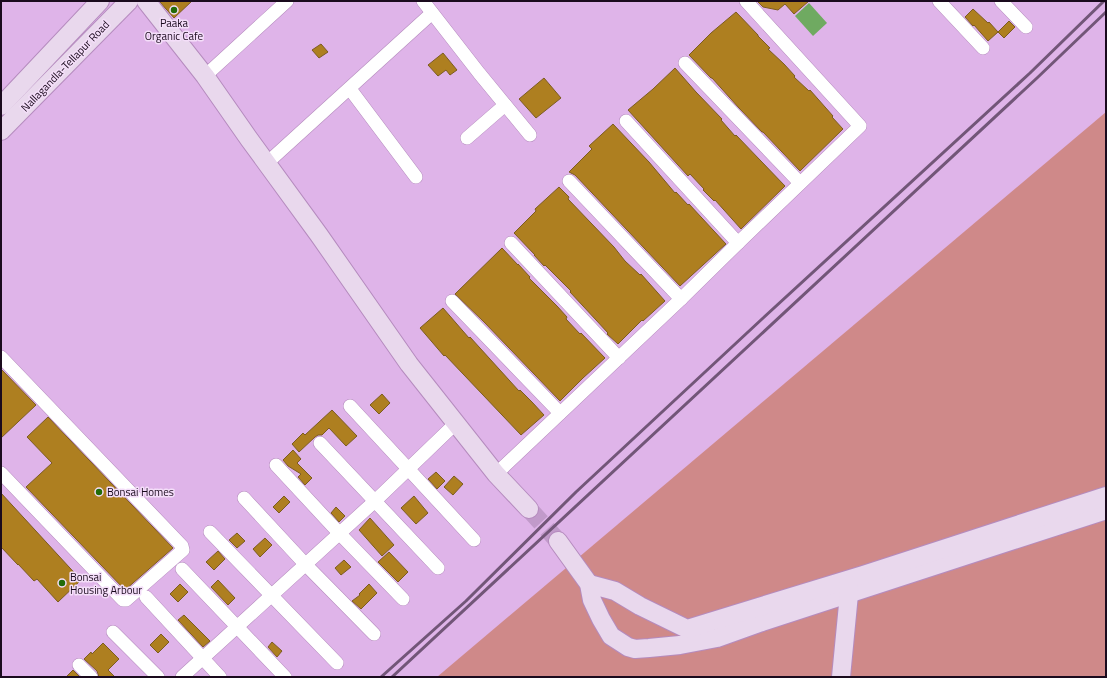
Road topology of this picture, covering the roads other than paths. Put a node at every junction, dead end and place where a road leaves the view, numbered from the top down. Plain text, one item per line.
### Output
1 (100, 1) edge
2 (128, 1) edge
3 (146, 1) edge
4 (286, 1) edge
5 (422, 1) edge
6 (746, 1) edge
7 (939, 1) edge
8 (1001, 1) edge
9 (432, 13) junction
10 (1026, 27) dead end
11 (983, 48) dead end
12 (685, 63) dead end
13 (205, 76) junction
14 (350, 89) junction
15 (505, 105) junction
16 (1, 106) edge
17 (626, 121) dead end
18 (1, 131) edge
19 (530, 135) dead end
20 (467, 138) dead end
21 (267, 163) junction
22 (416, 177) dead end
23 (569, 182) dead end
24 (800, 183) junction
25 (511, 243) dead end
26 (738, 243) junction
27 (681, 299) junction
28 (452, 301) dead end
29 (1, 357) edge
30 (619, 358) junction
31 (350, 406) dead end
32 (560, 413) junction
33 (456, 424) junction
34 (320, 443) dead end
35 (276, 465) dead end
36 (408, 470) junction
37 (1, 473) edge
38 (496, 474) junction
39 (1106, 496) edge
40 (244, 498) dead end
41 (375, 501) junction
42 (529, 509) tunnel mouth
43 (1106, 510) edge
44 (210, 532) dead end
45 (340, 534) junction
46 (474, 540) dead end
47 (558, 541) tunnel mouth
48 (306, 564) junction
49 (438, 568) dead end
50 (182, 569) dead end
51 (588, 584) junction
52 (849, 587) junction
53 (272, 596) junction
54 (146, 597) dead end
55 (403, 599) dead end
56 (238, 627) junction
57 (113, 632) dead end
58 (374, 634) dead end
59 (683, 637) junction
60 (203, 658) junction
61 (337, 663) dead end
62 (79, 665) dead end
63 (91, 677) edge
64 (158, 677) edge
65 (182, 677) edge
66 (220, 677) edge
67 (285, 677) edge
68 (841, 677) edge

1 - 16 street, Nallagandla-Tellapur Road
2 - 18 street, Nallagandla-Tellapur Road
3 - 13 street
4 - 13 street
5 - 9 street
6 - 24 street
7 - 11 street
8 - 10 street
9 - 14 street
9 - 15 street
12 - 24 street
13 - 21 street
14 - 21 street
14 - 22 street
15 - 19 street
15 - 20 street
17 - 26 street
21 - 33 street
23 - 27 street
24 - 26 street
25 - 30 street
26 - 27 street
27 - 30 street
28 - 32 street
29 - 37 street
30 - 32 street
31 - 36 street
32 - 38 street
33 - 36 street
33 - 38 street
34 - 41 street
35 - 45 street
36 - 41 street
36 - 46 street
38 - 42 street
39 - 52 street
40 - 48 street
41 - 45 street
41 - 49 street
43 - 52 street
44 - 53 street
45 - 48 street
45 - 55 street
47 - 51 street
48 - 53 street
48 - 58 street
50 - 56 street
51 - 59 street
51 - 59 street
52 - 59 street
52 - 68 street
53 - 56 street
53 - 61 street
54 - 60 street
56 - 60 street
56 - 67 street
57 - 64 street
60 - 65 street
60 - 66 street
62 - 63 street

